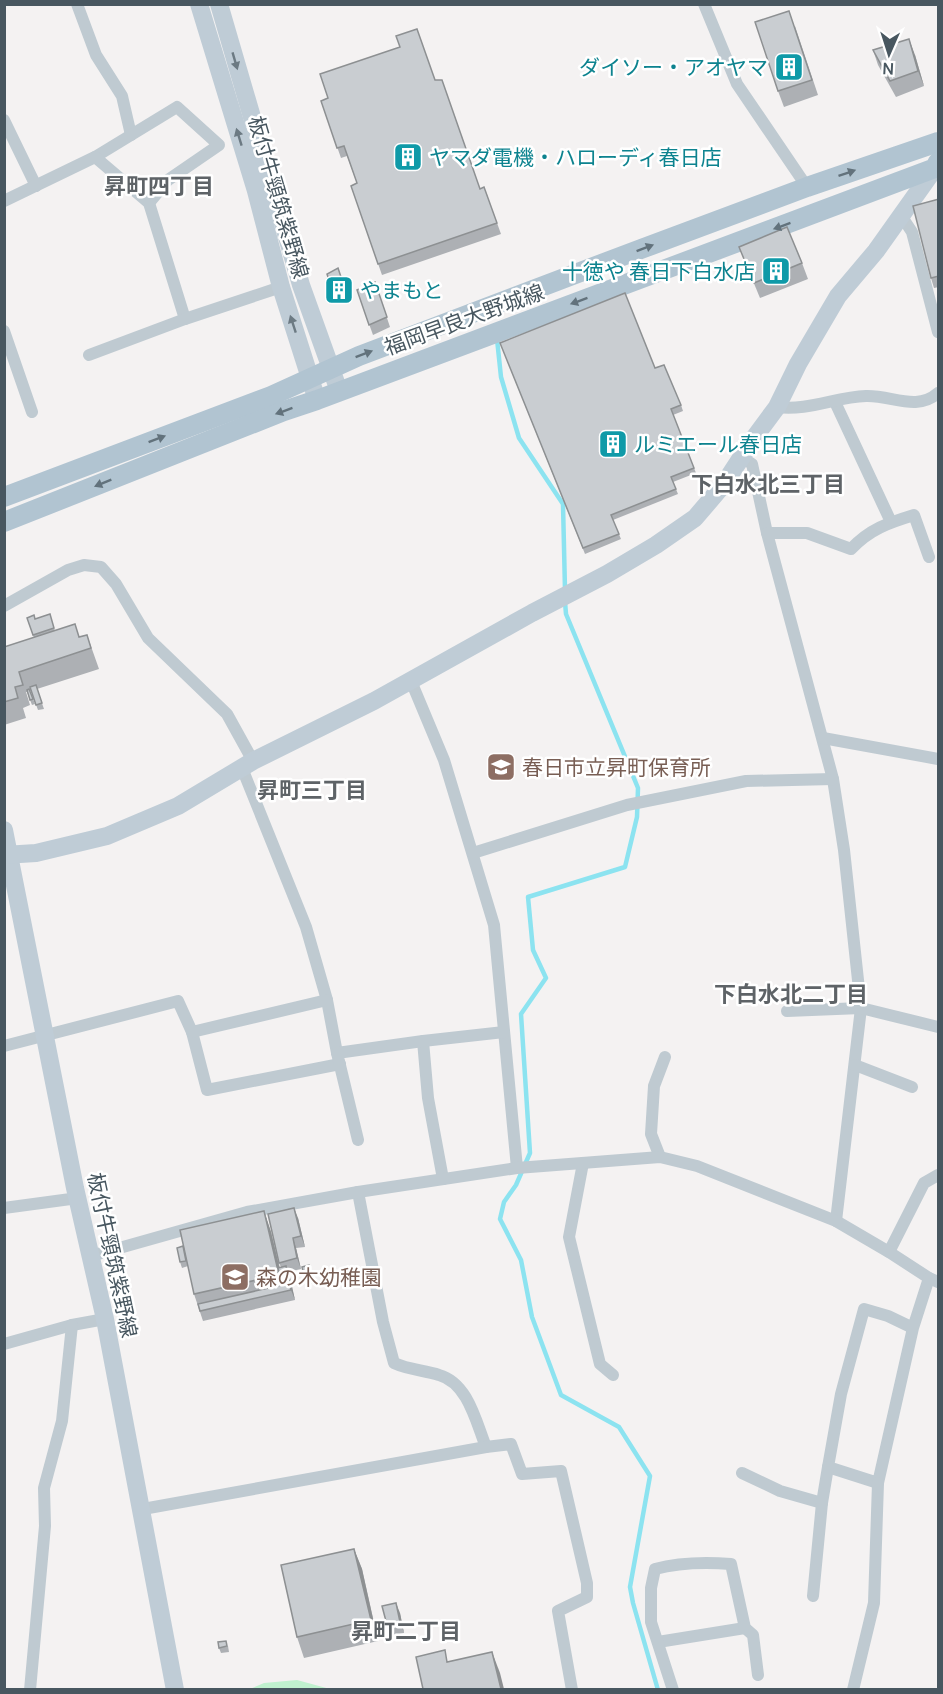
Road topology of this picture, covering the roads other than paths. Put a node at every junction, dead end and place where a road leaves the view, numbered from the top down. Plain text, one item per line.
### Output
1 (77, 4) edge
2 (200, 4) edge
3 (219, 4) edge
4 (704, 4) edge
5 (4, 120) edge
6 (131, 135) junction
7 (939, 142) edge
8 (95, 157) junction
9 (937, 166) edge
10 (36, 186) junction
11 (807, 187) junction
12 (4, 201) edge
13 (149, 203) junction
14 (902, 217) junction
15 (281, 287) junction
16 (185, 319) junction
17 (4, 331) edge
18 (939, 332) edge
19 (89, 355) dead end
20 (330, 368) junction
21 (311, 378) junction
22 (339, 391) junction
23 (939, 393) edge
24 (317, 400) junction
25 (835, 402) junction
26 (777, 407) junction
27 (32, 411) dead end
28 (741, 457) junction
29 (4, 497) edge
30 (4, 522) edge
31 (891, 522) junction
32 (767, 533) junction
33 (929, 557) dead end
34 (4, 606) edge
35 (411, 681) junction
36 (823, 738) junction
37 (939, 759) edge
38 (247, 764) junction
39 (834, 779) junction
40 (4, 830) edge
41 (473, 853) junction
42 (7, 855) edge
43 (327, 1000) junction
44 (861, 1008) junction
45 (788, 1011) dead end
46 (939, 1027) edge
47 (192, 1032) junction
48 (504, 1032) junction
49 (45, 1035) junction
50 (423, 1041) junction
51 (4, 1046) edge
52 (665, 1058) dead end
53 (338, 1059) junction
54 (855, 1065) junction
55 (912, 1087) dead end
56 (358, 1140) dead end
57 (660, 1157) junction
58 (583, 1163) junction
59 (517, 1168) junction
60 (939, 1175) edge
61 (443, 1179) junction
62 (358, 1192) junction
63 (78, 1198) junction
64 (4, 1208) edge
65 (836, 1221) junction
66 (890, 1252) junction
67 (91, 1256) junction
68 (934, 1280) edge
69 (105, 1319) junction
70 (72, 1325) junction
71 (913, 1328) junction
72 (4, 1344) edge
73 (613, 1375) dead end
74 (486, 1447) junction
75 (828, 1467) junction
76 (742, 1473) dead end
77 (878, 1483) junction
78 (822, 1503) junction
79 (143, 1509) junction
80 (813, 1596) dead end
81 (745, 1628) junction
82 (658, 1642) junction
83 (759, 1675) dead end
84 (30, 1689) edge
85 (176, 1689) edge
86 (572, 1689) edge
87 (673, 1689) edge
88 (854, 1689) edge

1 - 6 street
15 -> 2 main road, 板付牛頸筑紫野線
3 -> 20 main road, 板付牛頸筑紫野線
4 - 11 street
5 - 10 street
6 - 8 street
6 - 13 street
11 -> 7 main road, 福岡早良大野城線
8 - 10 street
8 - 13 street
9 - 14 main road
9 -> 22 main road, 福岡早良大野城線
10 - 12 street
20 -> 11 main road, 福岡早良大野城線
13 - 16 street
14 - 18 street
14 - 26 main road
15 - 16 street
21 -> 15 main road, 板付牛頸筑紫野線
16 - 19 street
17 - 27 street
20 - 21 main road, 福岡早良大野城線
20 - 22 main road, 板付牛頸筑紫野線
21 - 24 main road, 板付牛頸筑紫野線
29 -> 21 main road, 福岡早良大野城線
22 - 24 main road, 福岡早良大野城線
23 - 25 street
24 -> 30 main road, 福岡早良大野城線
25 - 26 street
25 - 31 street
26 - 28 main road
28 - 32 street
28 - 35 main road
31 - 32 street
31 - 33 street
32 - 36 street
34 - 38 street
35 - 38 main road
35 - 41 street
36 - 37 street
36 - 39 street
38 - 42 main road
38 - 43 street
39 - 41 street
39 - 44 street
40 - 42 main road, 板付牛頸筑紫野線
41 - 48 street
42 - 49 main road, 板付牛頸筑紫野線
43 - 47 street
43 - 53 street
44 - 45 street
44 - 46 street
44 - 54 street
47 - 49 street
47 - 53 street
48 - 50 street
48 - 59 street
49 - 51 street
49 - 63 main road, 板付牛頸筑紫野線
50 - 53 street
50 - 61 street
52 - 57 street
53 - 56 street
54 - 55 street
54 - 65 street
57 - 58 street
57 - 65 street
58 - 59 street
58 - 73 street
59 - 61 street
60 - 66 street
61 - 62 street
62 - 67 street
62 - 74 street
63 - 64 street
63 - 67 main road, 板付牛頸筑紫野線
65 - 66 street
66 - 68 street
67 - 69 main road, 板付牛頸筑紫野線
68 - 71 street
69 - 70 street
69 - 79 main road, 板付牛頸筑紫野線
70 - 72 street
70 - 84 street
71 - 75 street
71 - 77 street
74 - 79 street
74 - 86 street
75 - 77 street
75 - 78 street
76 - 78 street
77 - 88 street
78 - 80 street
79 - 85 main road, 板付牛頸筑紫野線
81 - 82 street
81 - 82 street
81 - 83 street
82 - 87 street

